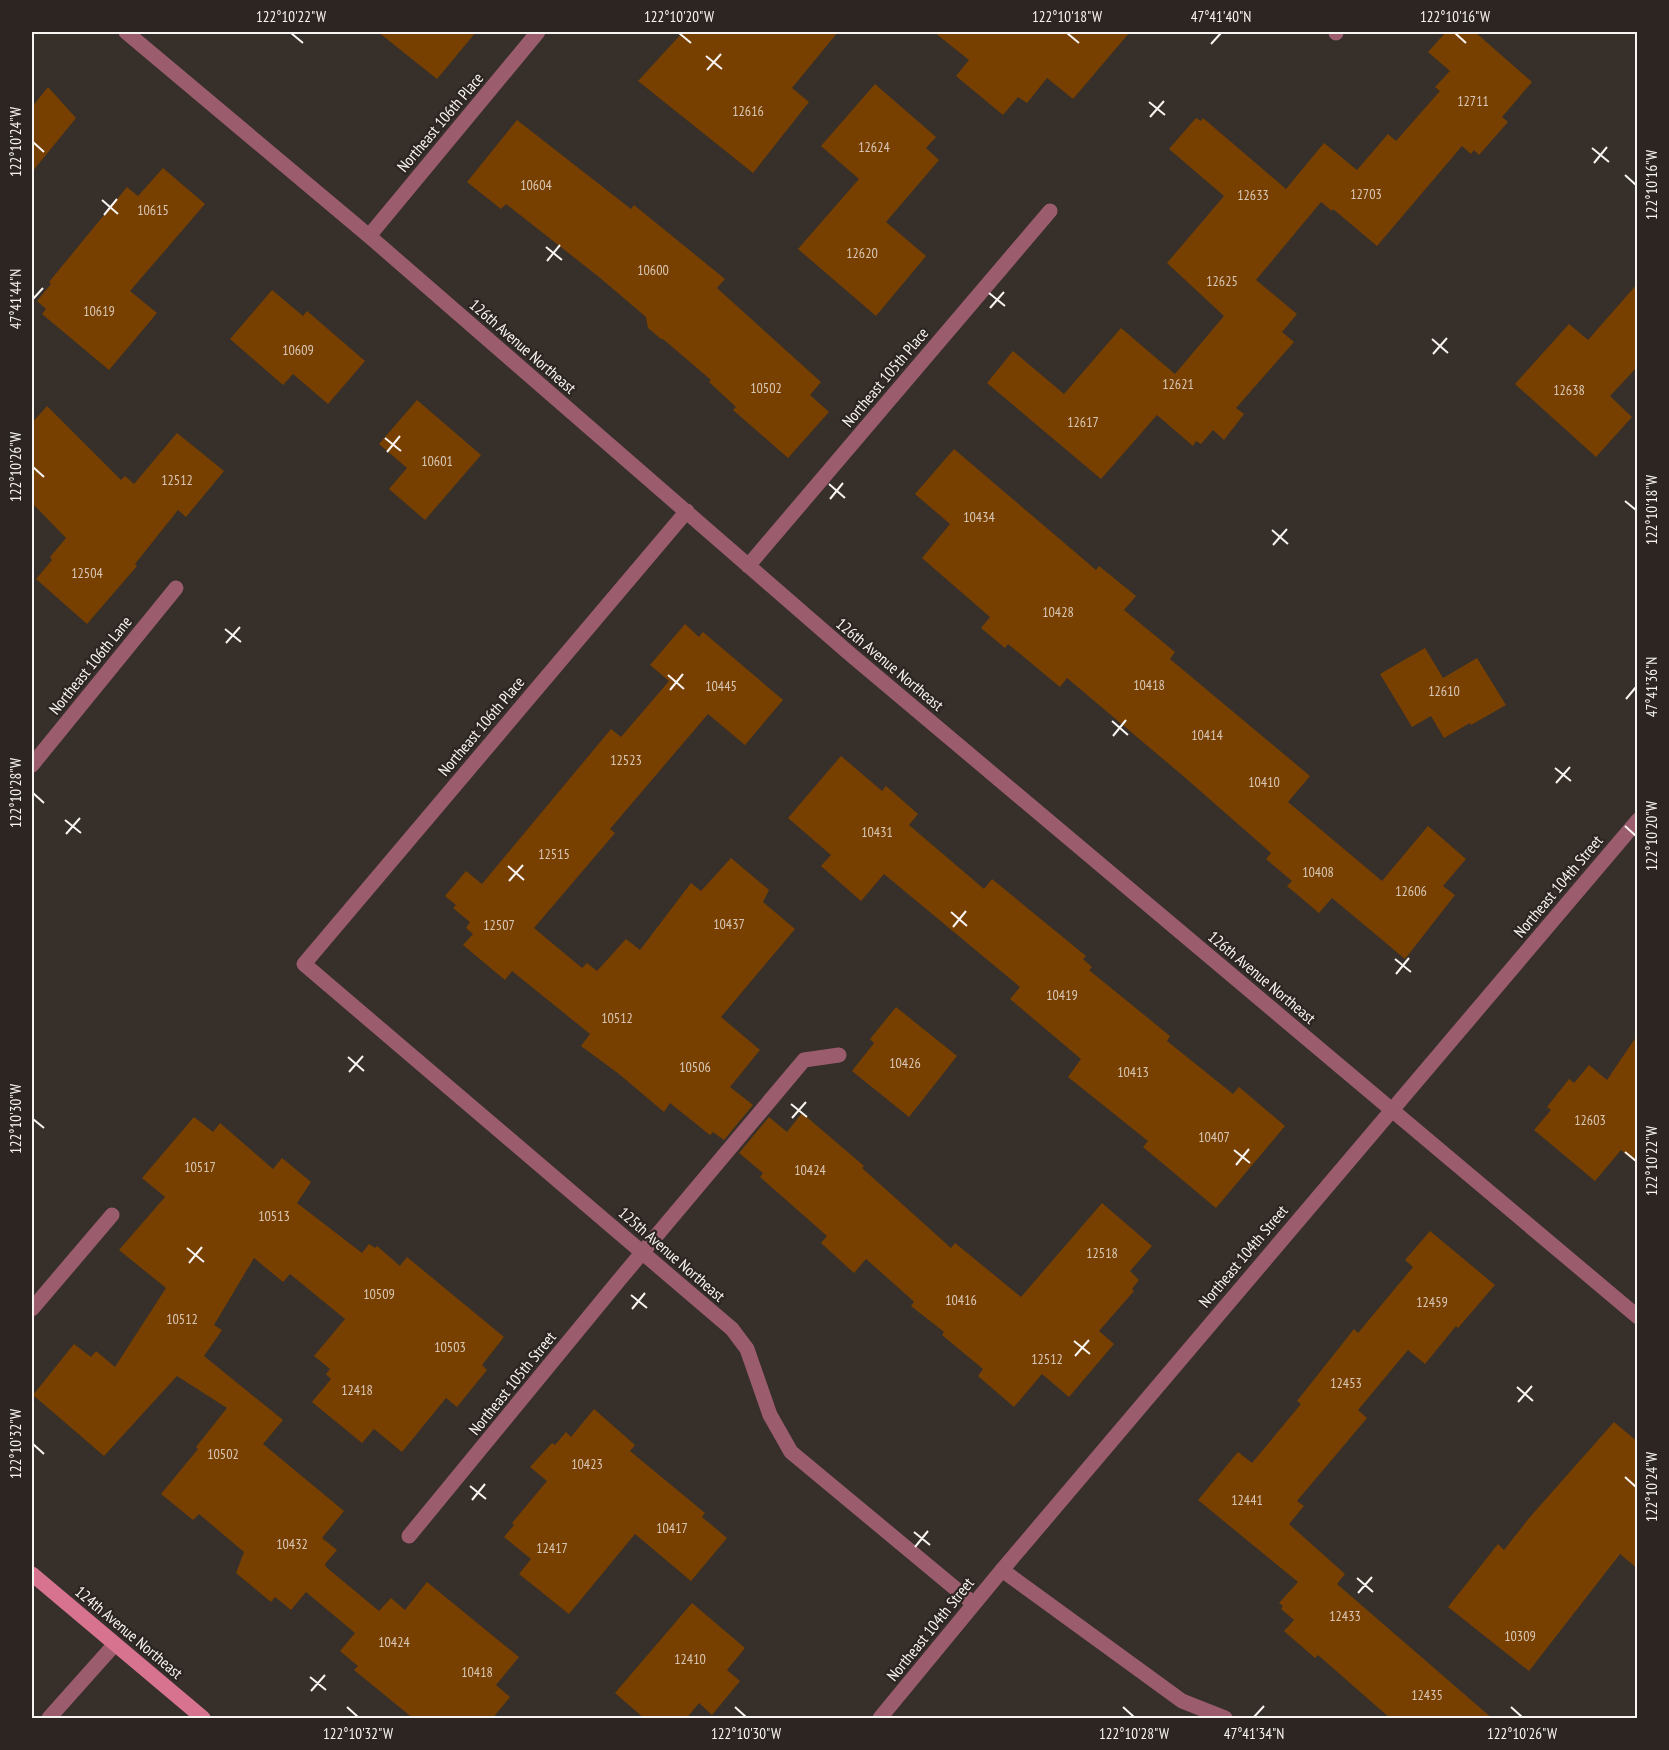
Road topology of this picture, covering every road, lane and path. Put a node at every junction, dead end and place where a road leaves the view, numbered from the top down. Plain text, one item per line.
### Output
1 (126, 32) edge
2 (538, 32) edge
3 (1050, 211) dead end
4 (369, 236) junction
5 (687, 511) junction
6 (748, 566) junction
7 (176, 588) dead end
8 (32, 765) edge
9 (1638, 820) edge
10 (304, 964) joint
11 (839, 1055) dead end
12 (1392, 1109) junction
13 (112, 1215) dead end
14 (642, 1252) junction
15 (32, 1309) edge
16 (1638, 1317) edge
17 (409, 1536) dead end
18 (1002, 1570) junction
19 (32, 1574) edge
20 (974, 1604) junction
21 (115, 1644) junction
22 (50, 1719) edge
23 (203, 1719) edge
24 (880, 1719) edge
25 (1225, 1719) edge

1 - 4 street, 126th Avenue Northeast
2 - 4 street, Northeast 106th Place
3 - 6 street, Northeast 105th Place
4 - 5 street, 126th Avenue Northeast
5 - 6 street, 126th Avenue Northeast
5 - 10 street, Northeast 106th Place
6 - 12 street, 126th Avenue Northeast
7 - 8 street, Northeast 106th Lane
9 - 12 street, Northeast 104th Street
10 - 14 street, 125th Avenue Northeast
11 - 14 street, Northeast 105th Street
12 - 16 street, 126th Avenue Northeast
12 - 18 street, Northeast 104th Street
13 - 15 street
14 - 17 street, Northeast 105th Street
14 - 20 street, 125th Avenue Northeast
18 - 20 street, Northeast 104th Street
18 - 25 street
19 - 21 main road, 124th Avenue Northeast
20 - 24 street, Northeast 104th Street
21 - 22 street
21 - 23 main road, 124th Avenue Northeast

